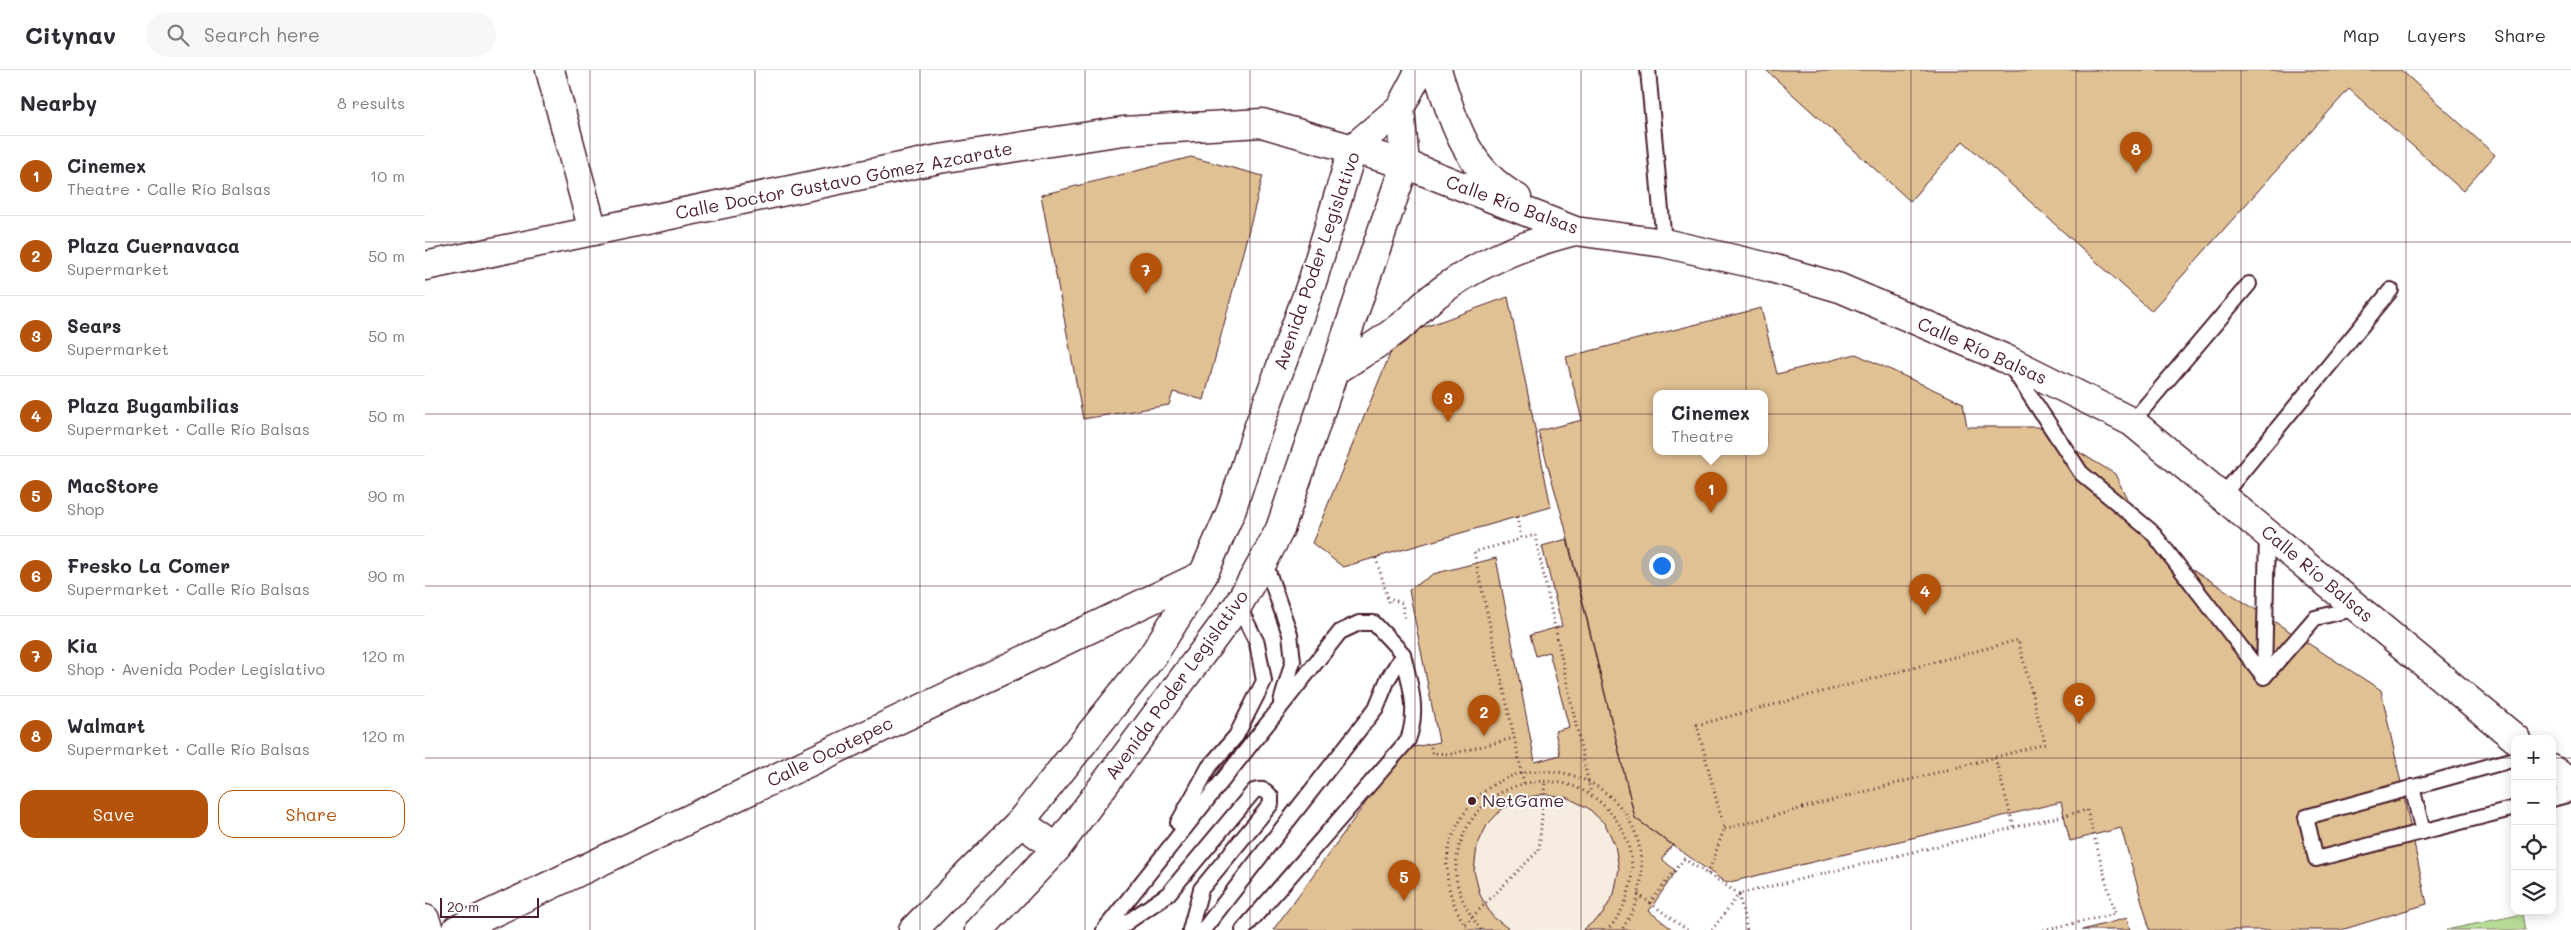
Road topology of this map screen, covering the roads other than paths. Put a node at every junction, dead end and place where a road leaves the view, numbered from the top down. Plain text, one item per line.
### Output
1 (550, 70) edge
2 (1420, 70) edge
3 (1437, 70) edge
4 (1647, 70) edge
5 (1399, 108) junction
6 (1353, 148) junction
7 (1405, 164) junction
8 (593, 231) junction
9 (1575, 231) junction
10 (1664, 243) junction
11 (425, 266) edge
12 (2249, 284) dead end
13 (2391, 290) dead end
14 (2006, 359) junction
15 (1335, 370) junction
16 (2132, 422) junction
17 (2223, 496) junction
18 (2267, 533) junction
19 (1264, 560) junction
20 (1203, 575) junction
21 (1238, 605) junction
22 (2358, 608) junction
23 (1403, 654) junction
24 (2264, 677) junction
25 (1280, 707) junction
26 (2511, 735) edge
27 (2511, 760) edge
28 (2556, 772) edge
29 (2571, 784) edge
30 (2412, 787) junction
31 (2571, 794) edge
32 (2556, 798) edge
33 (2511, 809) edge
34 (1020, 822) junction
35 (2423, 832) junction
36 (1057, 848) junction
37 (1160, 857) junction
38 (425, 919) edge
39 (429, 930) edge
40 (456, 930) edge
41 (913, 930) edge
42 (979, 930) edge
43 (1103, 930) edge
44 (1116, 930) edge
45 (1190, 930) edge
46 (1203, 930) edge
47 (1243, 930) edge

1 - 8 street
2 - 5 street
3 - 9 street
4 - 10 lane
5 - 6 street, Avenida Poder Legislativo
5 - 7 street, Avenida Poder Legislativo
6 - 7 street, Calle Río Balsas
6 - 8 street, Calle Doctor Gustavo Gómez Azcarate
6 - 20 street, Avenida Poder Legislativo
7 - 9 street, Calle Río Balsas
7 - 15 street, Avenida Poder Legislativo
8 - 11 street, Calle Doctor Gustavo Gómez Azcarate
9 - 10 street, Calle Río Balsas
9 - 15 street
10 - 14 street, Calle Río Balsas
12 - 16 lane
13 - 17 lane
14 - 16 street, Calle Río Balsas
14 - 24 lane
15 - 19 street, Avenida Poder Legislativo
16 - 17 street, Calle Río Balsas
17 - 18 street, Calle Río Balsas
18 - 22 street, Calle Río Balsas
18 - 24 lane
19 - 21 street, Avenida Poder Legislativo
19 - 25 lane
20 - 34 street, Avenida Poder Legislativo
20 - 40 street, Calle Ocotepec
21 - 36 street, Avenida Poder Legislativo
21 - 37 lane
22 - 24 lane
22 - 26 street, Calle Río Balsas
23 - 25 lane
23 - 46 lane
23 - 47 lane
25 - 37 lane
27 - 30 lane
28 - 29 street
30 - 35 lane
30 - 35 lane
31 - 32 lane
33 - 35 lane
34 - 36 street
34 - 41 street, Avenida Poder Legislativo
36 - 42 street, Avenida Poder Legislativo
37 - 43 lane
38 - 39 street
44 - 45 lane

